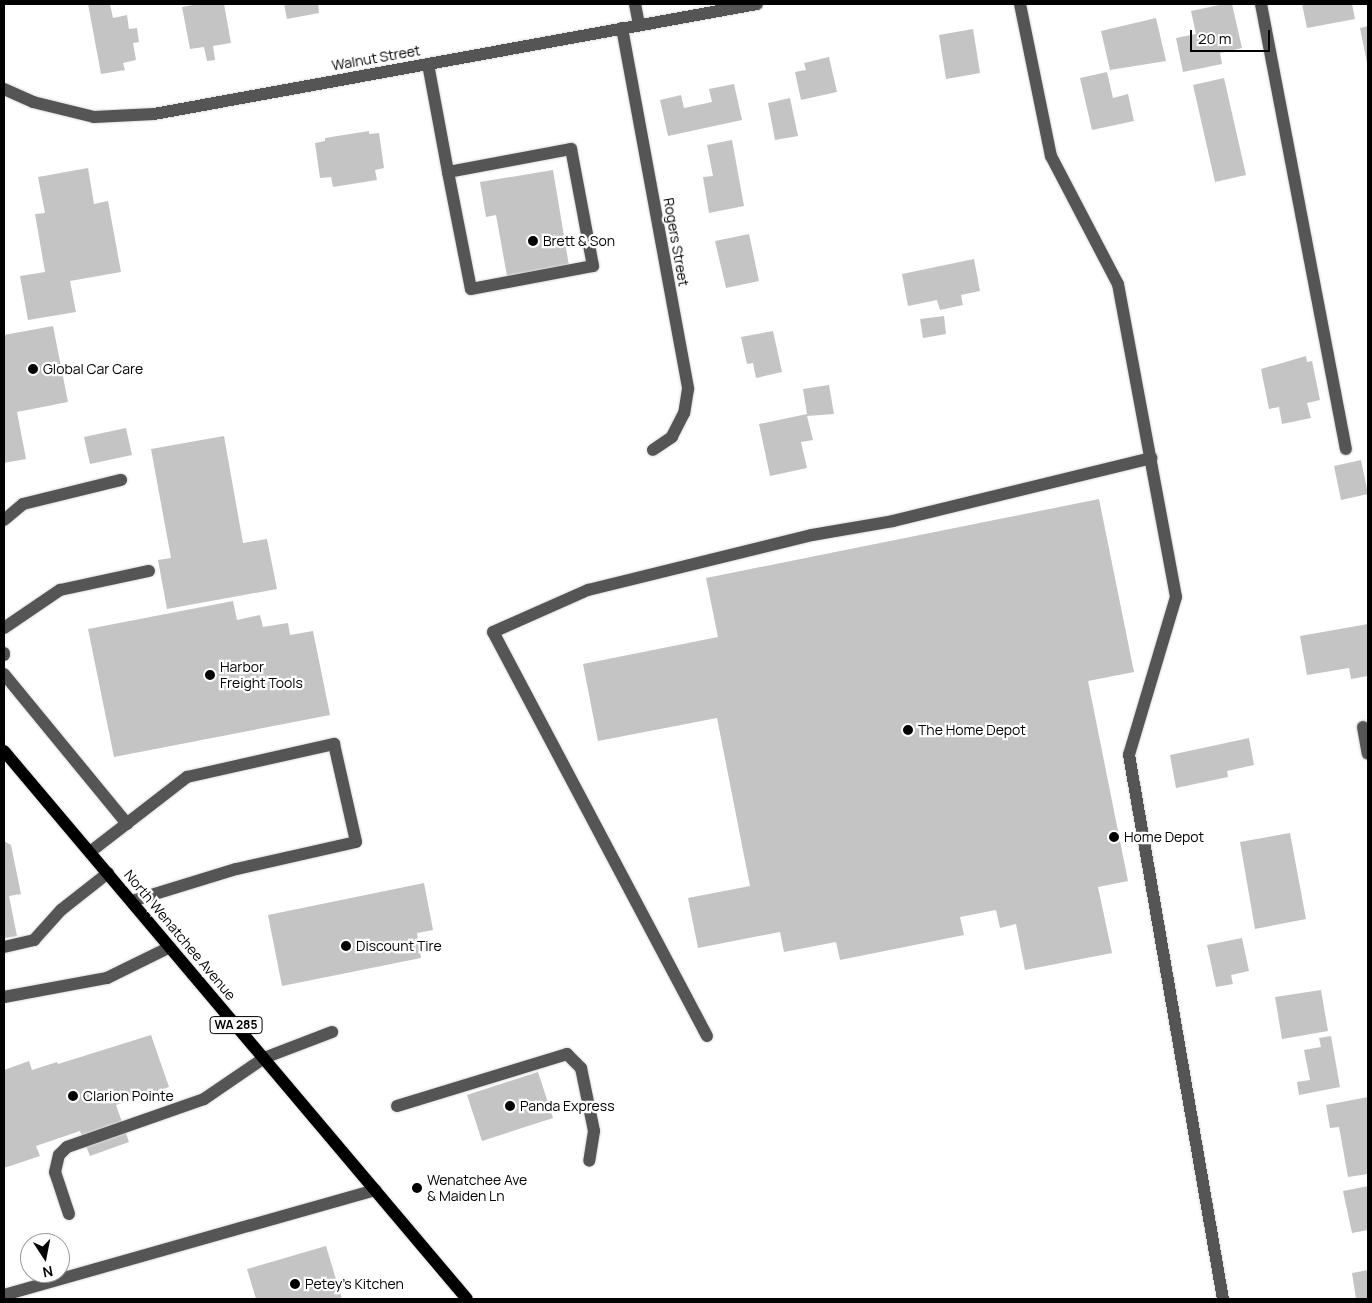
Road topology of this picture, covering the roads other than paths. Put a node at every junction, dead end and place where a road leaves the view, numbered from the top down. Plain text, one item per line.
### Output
1 (635, 4) edge
2 (757, 4) edge
3 (1020, 4) edge
4 (1261, 4) edge
5 (639, 25) junction
6 (622, 28) junction
7 (428, 64) junction
8 (4, 89) edge
9 (448, 172) junction
10 (1346, 449) dead end
11 (653, 450) dead end
12 (1151, 458) junction
13 (121, 480) dead end
14 (4, 520) edge
15 (149, 571) dead end
16 (4, 628) edge
17 (4, 674) edge
18 (1363, 727) dead end
19 (4, 751) edge
20 (1368, 754) edge
21 (127, 824) junction
22 (90, 852) junction
23 (108, 873) junction
24 (132, 901) junction
25 (4, 947) edge
26 (170, 947) junction
27 (4, 996) edge
28 (332, 1032) dead end
29 (707, 1036) dead end
30 (264, 1058) junction
31 (397, 1106) dead end
32 (589, 1161) dead end
33 (375, 1190) junction
34 (69, 1214) dead end
35 (4, 1295) edge
36 (467, 1299) edge
37 (1223, 1299) edge

1 - 5 street
2 - 5 street, Walnut Street
3 - 12 street
4 - 10 street
5 - 6 street, Walnut Street
6 - 7 street, Walnut Street
6 - 11 street, Rogers Street
7 - 8 street, Walnut Street
7 - 9 street
9 - 9 street
12 - 29 street
12 - 37 street
13 - 14 street
15 - 16 street
17 - 21 street
18 - 20 street
19 - 22 main road, North Wenatchee Avenue / WA 285
21 - 22 street
21 - 24 street
22 - 23 main road, North Wenatchee Avenue / WA 285
23 - 24 main road, North Wenatchee Avenue / WA 285
23 - 25 street
24 - 26 main road, North Wenatchee Avenue / WA 285
26 - 27 street
26 - 30 main road, North Wenatchee Avenue / WA 285
28 - 30 street
30 - 33 main road, North Wenatchee Avenue / WA 285
30 - 34 street
31 - 32 street
33 - 35 street
33 - 36 main road, North Wenatchee Avenue / WA 285

